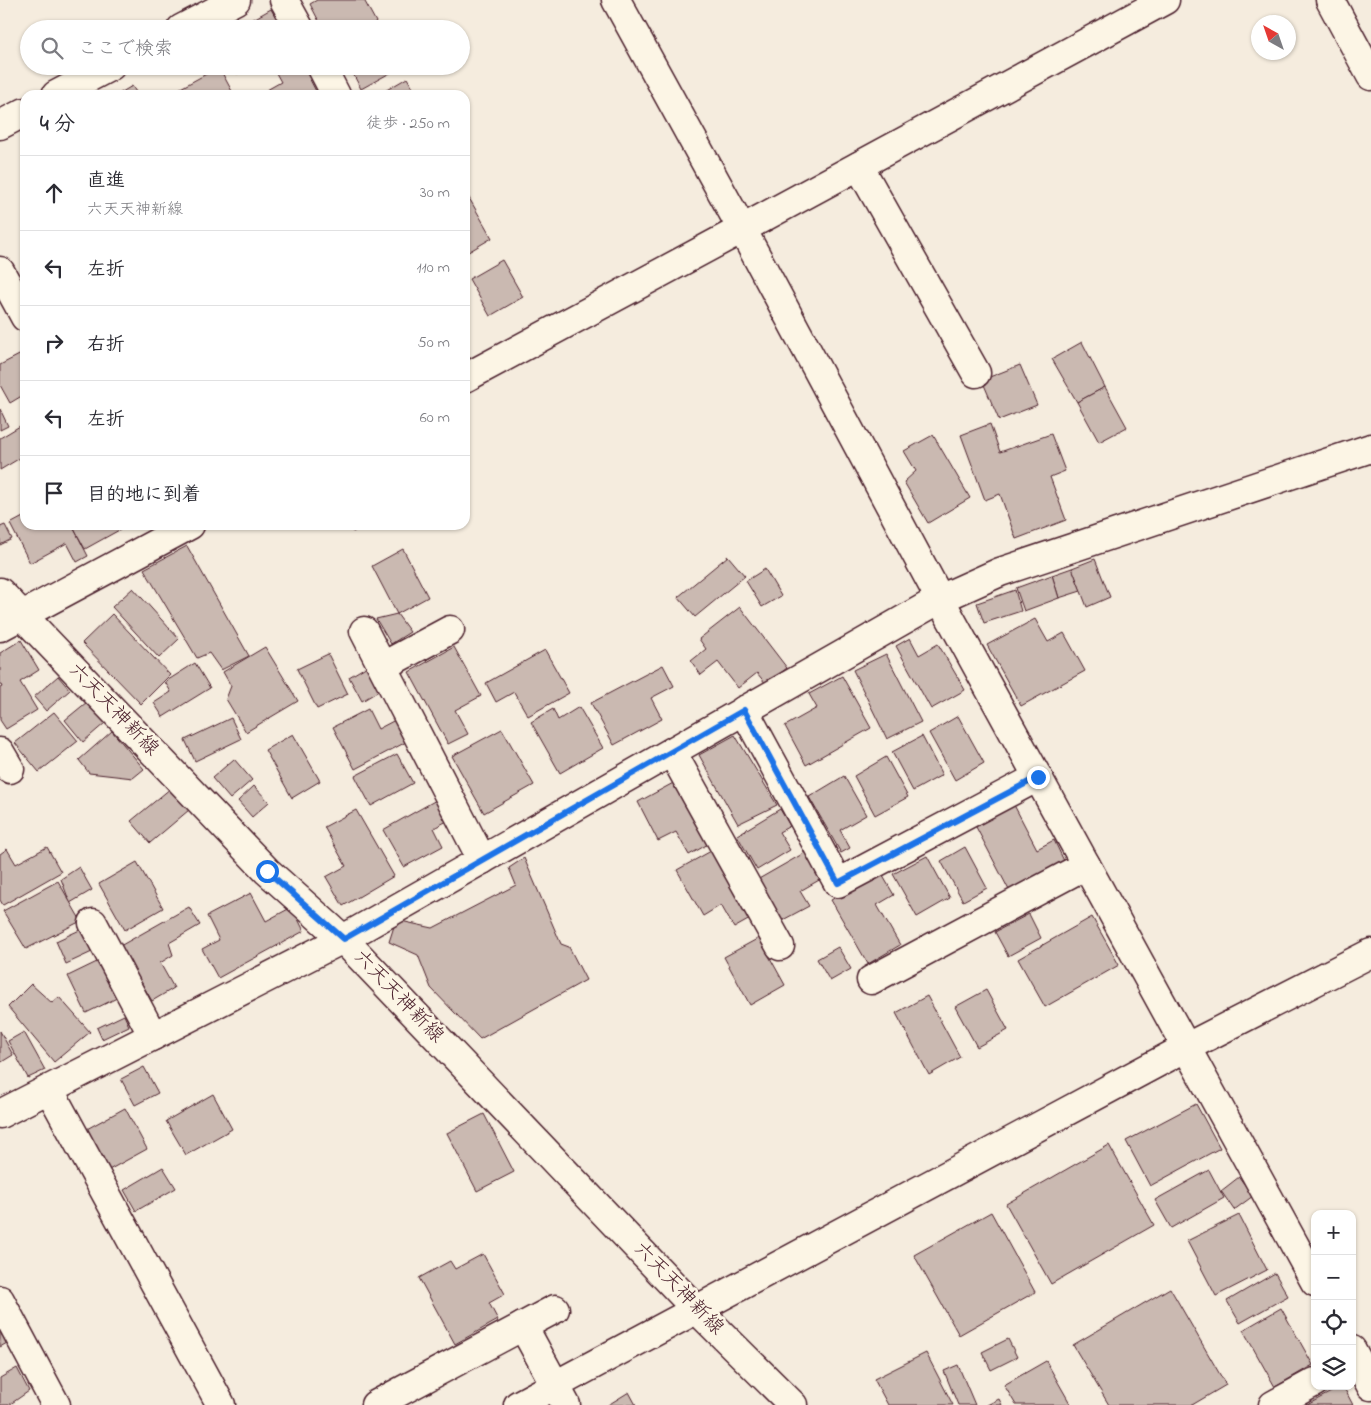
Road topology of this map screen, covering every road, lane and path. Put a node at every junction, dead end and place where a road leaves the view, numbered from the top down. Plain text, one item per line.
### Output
1 (284, 0) edge
2 (616, 0) edge
3 (1165, 0) edge
4 (1330, 0) edge
5 (222, 3) edge
6 (196, 20) edge
7 (295, 20) edge
8 (94, 75) edge
9 (326, 75) edge
10 (1371, 76) edge
11 (65, 90) edge
12 (333, 90) edge
13 (20, 115) edge
14 (0, 125) edge
15 (859, 166) junction
16 (742, 230) junction
17 (0, 271) edge
18 (20, 308) edge
19 (976, 373) dead end
20 (470, 375) edge
21 (1371, 448) edge
22 (181, 530) edge
23 (0, 592) edge
24 (940, 599) junction
25 (11, 621) edge
26 (364, 630) dead end
27 (450, 630) dead end
28 (383, 666) junction
29 (744, 710) junction
30 (672, 752) junction
31 (1038, 777) junction
32 (482, 860) junction
33 (1086, 865) junction
34 (93, 923) dead end
35 (344, 939) junction
36 (780, 946) dead end
37 (1371, 954) edge
38 (871, 980) dead end
39 (153, 1036) junction
40 (1187, 1047) junction
41 (50, 1089) junction
42 (0, 1114) edge
43 (1311, 1275) edge
44 (0, 1300) edge
45 (555, 1309) dead end
46 (696, 1309) junction
47 (523, 1326) junction
48 (1358, 1356) edge
49 (1311, 1384) edge
50 (1371, 1386) edge
51 (561, 1395) edge
52 (56, 1405) edge
53 (221, 1405) edge
54 (375, 1405) edge
55 (518, 1405) edge
56 (793, 1405) edge
57 (1273, 1405) edge

1 - 7 street
2 - 16 street
3 - 15 street
4 - 10 street
5 - 6 street
8 - 11 street
9 - 12 street
13 - 14 street
15 - 16 street
15 - 19 street
16 - 20 street
16 - 24 street
17 - 18 street
21 - 24 street
22 - 25 street
23 - 25 street, 六天天神新線
24 - 29 street
24 - 31 street
25 - 35 street, 六天天神新線
26 - 28 street
27 - 28 street
28 - 32 street
29 - 30 street
29 - 31 street
30 - 32 street
30 - 36 street
31 - 33 street
32 - 35 street
33 - 38 street
33 - 40 street
34 - 39 street
35 - 39 street
35 - 46 street, 六天天神新線
37 - 40 street
39 - 41 street
40 - 43 street
40 - 46 street
41 - 42 street
41 - 53 street
44 - 52 street
45 - 47 street
46 - 51 street
46 - 56 street, 六天天神新線
47 - 51 street
47 - 54 street
48 - 50 street
49 - 57 street
51 - 55 street

